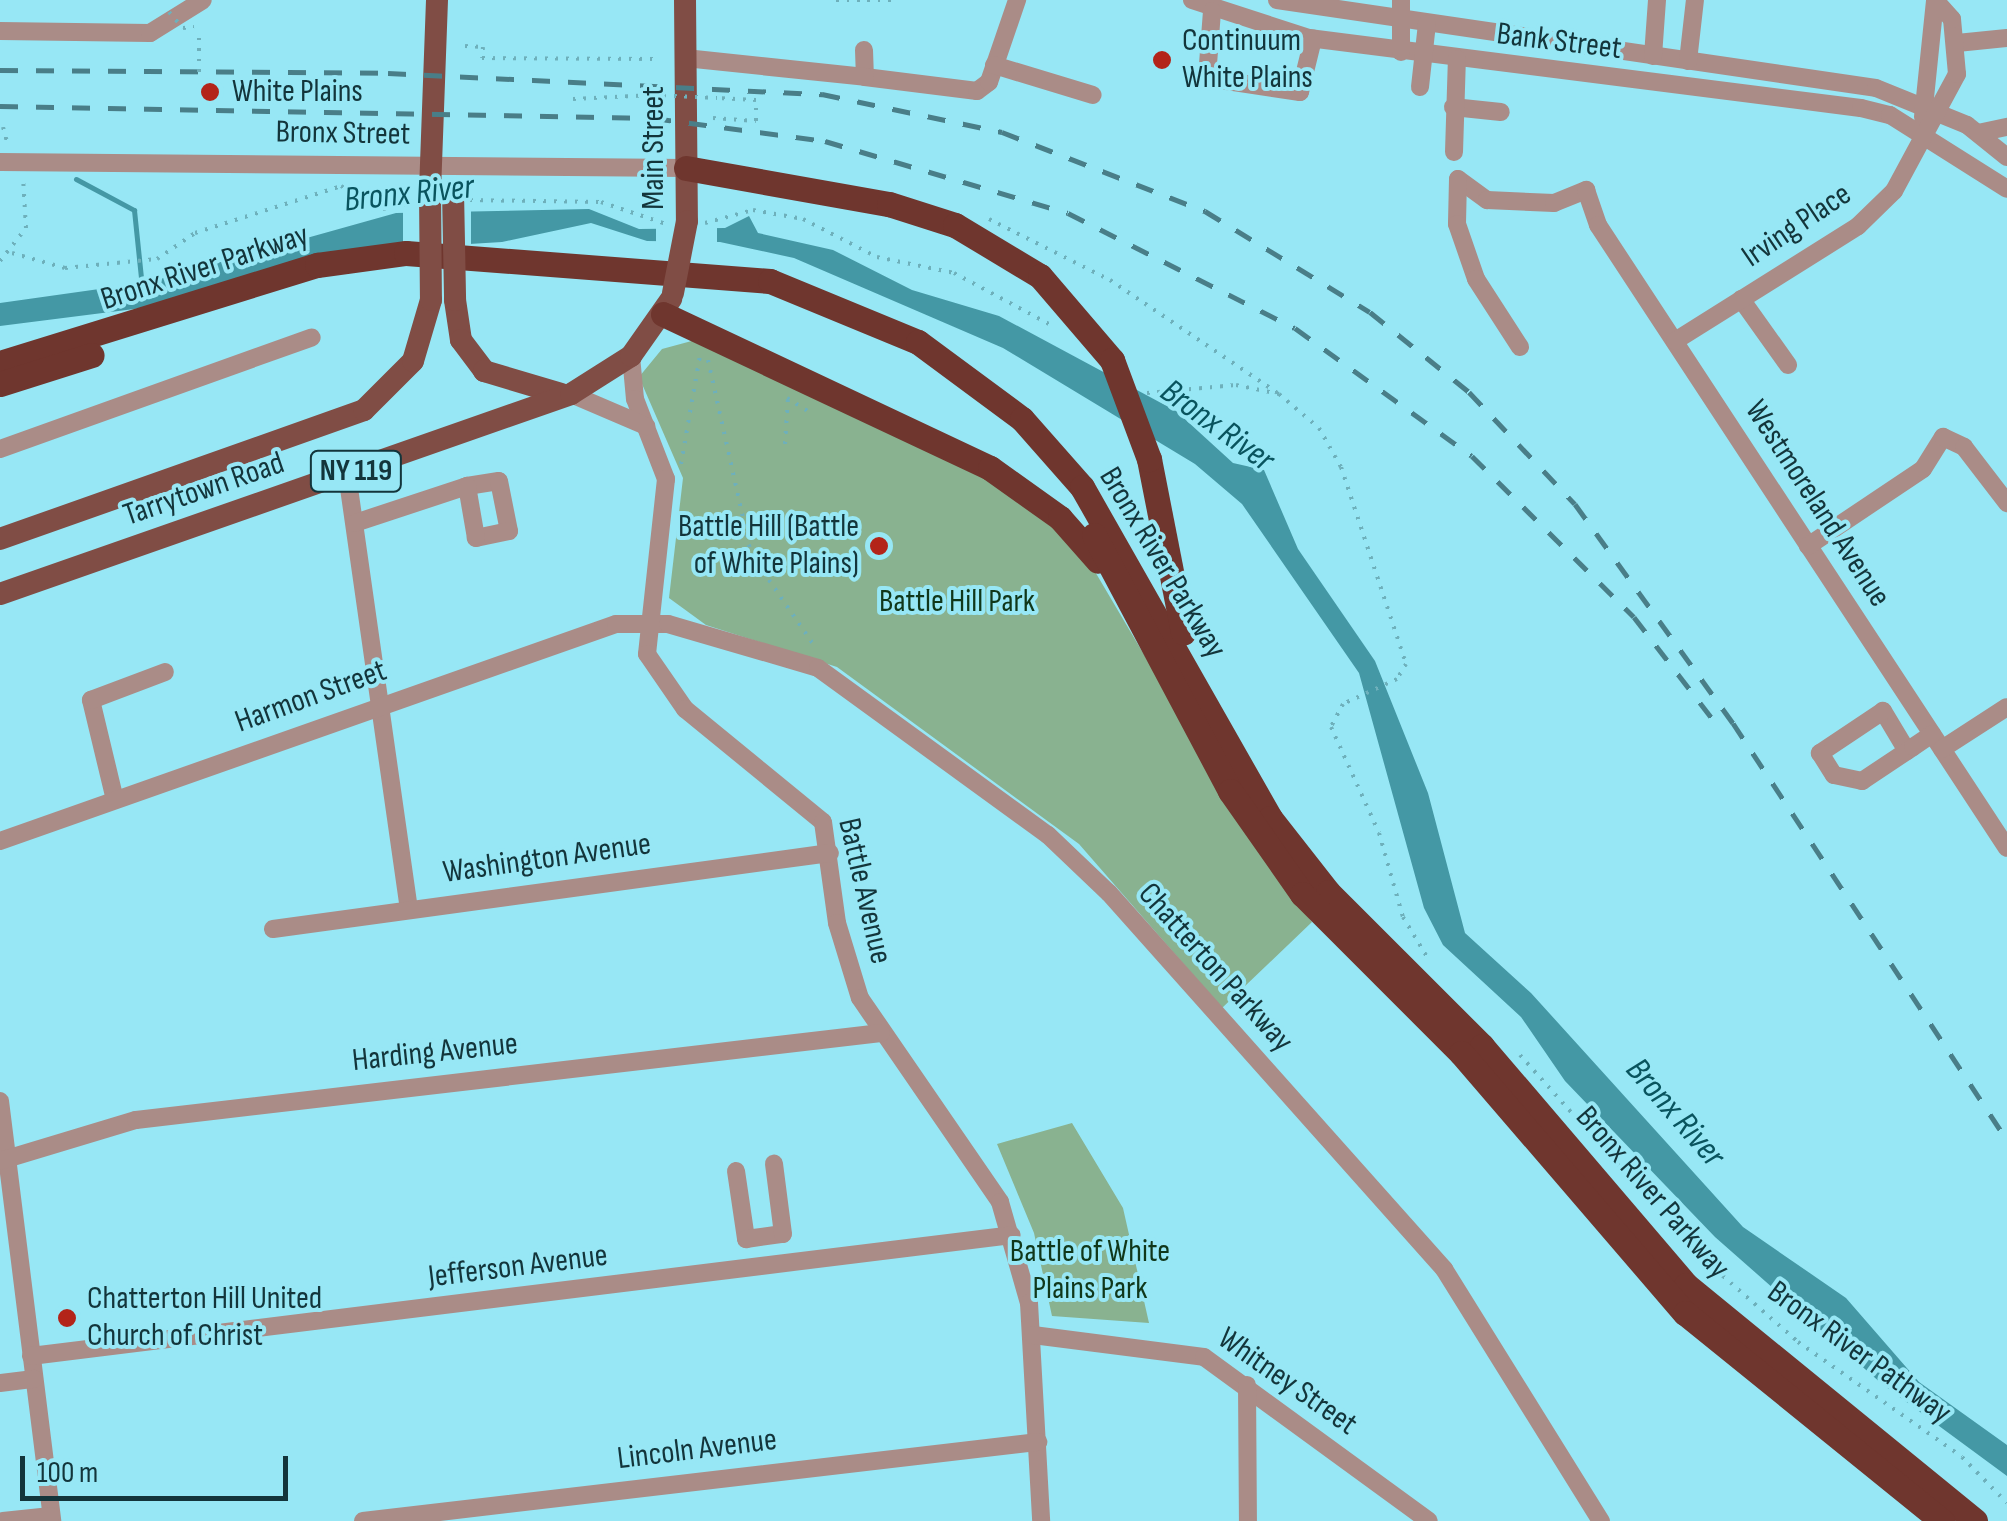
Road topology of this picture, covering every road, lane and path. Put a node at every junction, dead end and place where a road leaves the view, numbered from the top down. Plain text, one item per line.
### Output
1 (203, 0) edge
2 (437, 0) edge
3 (685, 0) edge
4 (836, 0) edge
5 (897, 0) edge
6 (1192, 0) edge
7 (1277, 0) edge
8 (1401, 0) edge
9 (1657, 0) edge
10 (1696, 0) edge
11 (1936, 1) edge
12 (1010, 3) edge
13 (1212, 10) junction
14 (169, 12) dead end
15 (1401, 20) junction
16 (1427, 24) junction
17 (194, 27) dead end
18 (0, 31) edge
19 (199, 38) dead end
20 (2007, 38) edge
21 (1313, 39) junction
22 (1957, 43) junction
23 (465, 46) dead end
24 (864, 50) dead end
25 (1400, 52) junction
26 (1424, 56) junction
27 (1653, 56) junction
28 (686, 58) junction
29 (658, 59) dead end
30 (1457, 60) junction
31 (1688, 61) junction
32 (994, 65) junction
33 (865, 77) junction
34 (200, 79) dead end
35 (1420, 87) dead end
36 (1093, 95) dead end
37 (573, 99) dead end
38 (1453, 106) junction
39 (1930, 108) junction
40 (1500, 112) dead end
41 (713, 118) dead end
42 (2007, 126) edge
43 (3, 127) dead end
44 (1920, 133) junction
45 (1978, 133) junction
46 (1454, 152) dead end
47 (7, 157) edge
48 (2007, 157) edge
49 (439, 166) junction
50 (686, 168) junction
51 (23, 170) dead end
52 (2007, 189) edge
53 (441, 196) junction
54 (618, 210) dead end
55 (12, 253) junction
56 (0, 261) edge
57 (1741, 299) junction
58 (668, 304) junction
59 (312, 337) dead end
60 (1675, 341) junction
61 (1520, 348) dead end
62 (631, 356) junction
63 (0, 362) edge
64 (1788, 364) dead end
65 (0, 384) edge
66 (571, 394) junction
67 (788, 398) dead end
68 (646, 426) junction
69 (785, 444) dead end
70 (0, 449) edge
71 (680, 464) dead end
72 (347, 474) junction
73 (467, 486) dead end
74 (2007, 503) edge
75 (355, 523) junction
76 (0, 539) edge
77 (1808, 546) junction
78 (0, 594) edge
79 (1136, 616) junction
80 (646, 621) junction
81 (813, 644) dead end
82 (164, 672) dead end
83 (1397, 679) dead end
84 (381, 704) junction
85 (2007, 707) edge
86 (1209, 708) junction
87 (1937, 742) junction
88 (1906, 751) junction
89 (114, 800) junction
90 (0, 841) edge
91 (2007, 848) edge
92 (830, 853) junction
93 (410, 908) junction
94 (273, 929) dead end
95 (1436, 968) dead end
96 (881, 1033) junction
97 (1513, 1047) dead end
98 (0, 1101) edge
99 (3, 1160) edge
100 (774, 1164) dead end
101 (736, 1170) dead end
102 (1012, 1234) junction
103 (764, 1236) junction
104 (766, 1267) junction
105 (1032, 1334) junction
106 (31, 1356) junction
107 (34, 1379) junction
108 (0, 1382) edge
109 (1247, 1385) junction
110 (1038, 1442) junction
111 (2007, 1504) edge
112 (1598, 1516) edge
113 (51, 1519) edge
114 (3, 1521) edge
115 (363, 1521) edge
116 (1041, 1521) edge
117 (1248, 1521) edge
118 (1428, 1521) edge
119 (1578, 1521) edge
120 (1942, 1521) edge
121 (1976, 1521) edge

1 - 18 street
2 - 49 main road, NY 119
3 - 28 main road, Main Street
4 - 5 path
6 - 13 street, Bank Street
7 - 15 street, Bank Street
8 - 15 street
9 - 27 street
10 - 31 street
11 - 22 street
11 - 39 street
12 - 32 street
13 - 21 street, Bank Street
13 - 21 street
14 - 17 path, bridge
15 - 16 street, Bank Street
15 - 25 street
16 - 26 street
16 - 27 street, Bank Street
19 - 34 path, bridge
20 - 22 street
21 - 25 street, Bank Street
22 - 39 street
23 - 29 path
24 - 33 street
25 - 26 street, Bank Street
26 - 30 street, Bank Street
26 - 35 street
27 - 31 street, Bank Street
28 - 33 street
28 - 50 main road, Main Street
30 - 38 street
30 - 44 street, Bank Street
31 - 39 street, Bank Street
32 - 33 street
32 - 36 street
37 - 41 path, bridge
38 - 40 street
38 - 46 street
39 - 44 street, Irving Place
39 - 45 street, Bank Street
42 - 45 street
43 - 47 path
44 - 52 street, Bank Street
44 - 57 street, Irving Place
45 - 48 street, Bank Street
47 - 49 street, Bronx Street
49 - 50 street, Bronx Street
49 - 53 main road, NY 119
50 - 58 main road, Main Street / NY 119, bridge
50 - 86 highway, bridge
51 - 55 path
53 - 54 path
53 - 55 path
53 - 66 main road, bridge
53 - 76 main road, Tarrytown Road / NY 119, bridge
55 - 56 path
57 - 60 street, Irving Place
57 - 64 street
58 - 62 main road, Tarrytown Road / NY 119
58 - 79 highway
59 - 70 street
60 - 61 street, Westmoreland Avenue
60 - 77 street, Westmoreland Avenue
62 - 66 main road, Tarrytown Road / NY 119
62 - 68 street, Battle Avenue
63 - 86 highway, Bronx River Parkway
65 - 79 highway, Bronx River Parkway
66 - 68 street
66 - 72 main road, Tarrytown Road / NY 119
67 - 69 path
68 - 80 street, Battle Avenue
71 - 81 path
72 - 75 street
72 - 78 main road, Tarrytown Road / NY 119
73 - 75 street
74 - 77 street
75 - 84 street
77 - 87 street, Westmoreland Avenue
79 - 120 highway, Bronx River Parkway
80 - 84 street, Harmon Street
80 - 92 street, Battle Avenue
80 - 112 street, Chatterton Parkway
82 - 89 street
83 - 95 path
84 - 89 street, Harmon Street
84 - 93 street
85 - 87 street
86 - 121 highway, Bronx River Parkway
87 - 88 street
87 - 91 street, Westmoreland Avenue
88 - 88 street
89 - 90 street, Harmon Street
92 - 93 street, Washington Avenue
92 - 96 street, Battle Avenue
93 - 94 street, Washington Avenue
96 - 99 street, Harding Avenue
96 - 102 street, Battle Avenue
97 - 111 path, Bronx River Pathway
98 - 99 street
99 - 106 street
100 - 103 street
101 - 103 street
102 - 104 street, Jefferson Avenue
102 - 105 street, Battle Avenue
103 - 104 street
104 - 106 street, Jefferson Avenue
105 - 109 street, Whitney Street
105 - 110 street, Battle Avenue
106 - 107 street
107 - 108 street
107 - 113 street
109 - 117 street
109 - 118 street, Whitney Street
110 - 115 street, Lincoln Avenue
110 - 116 street, Battle Avenue
112 - 119 street
113 - 114 street

